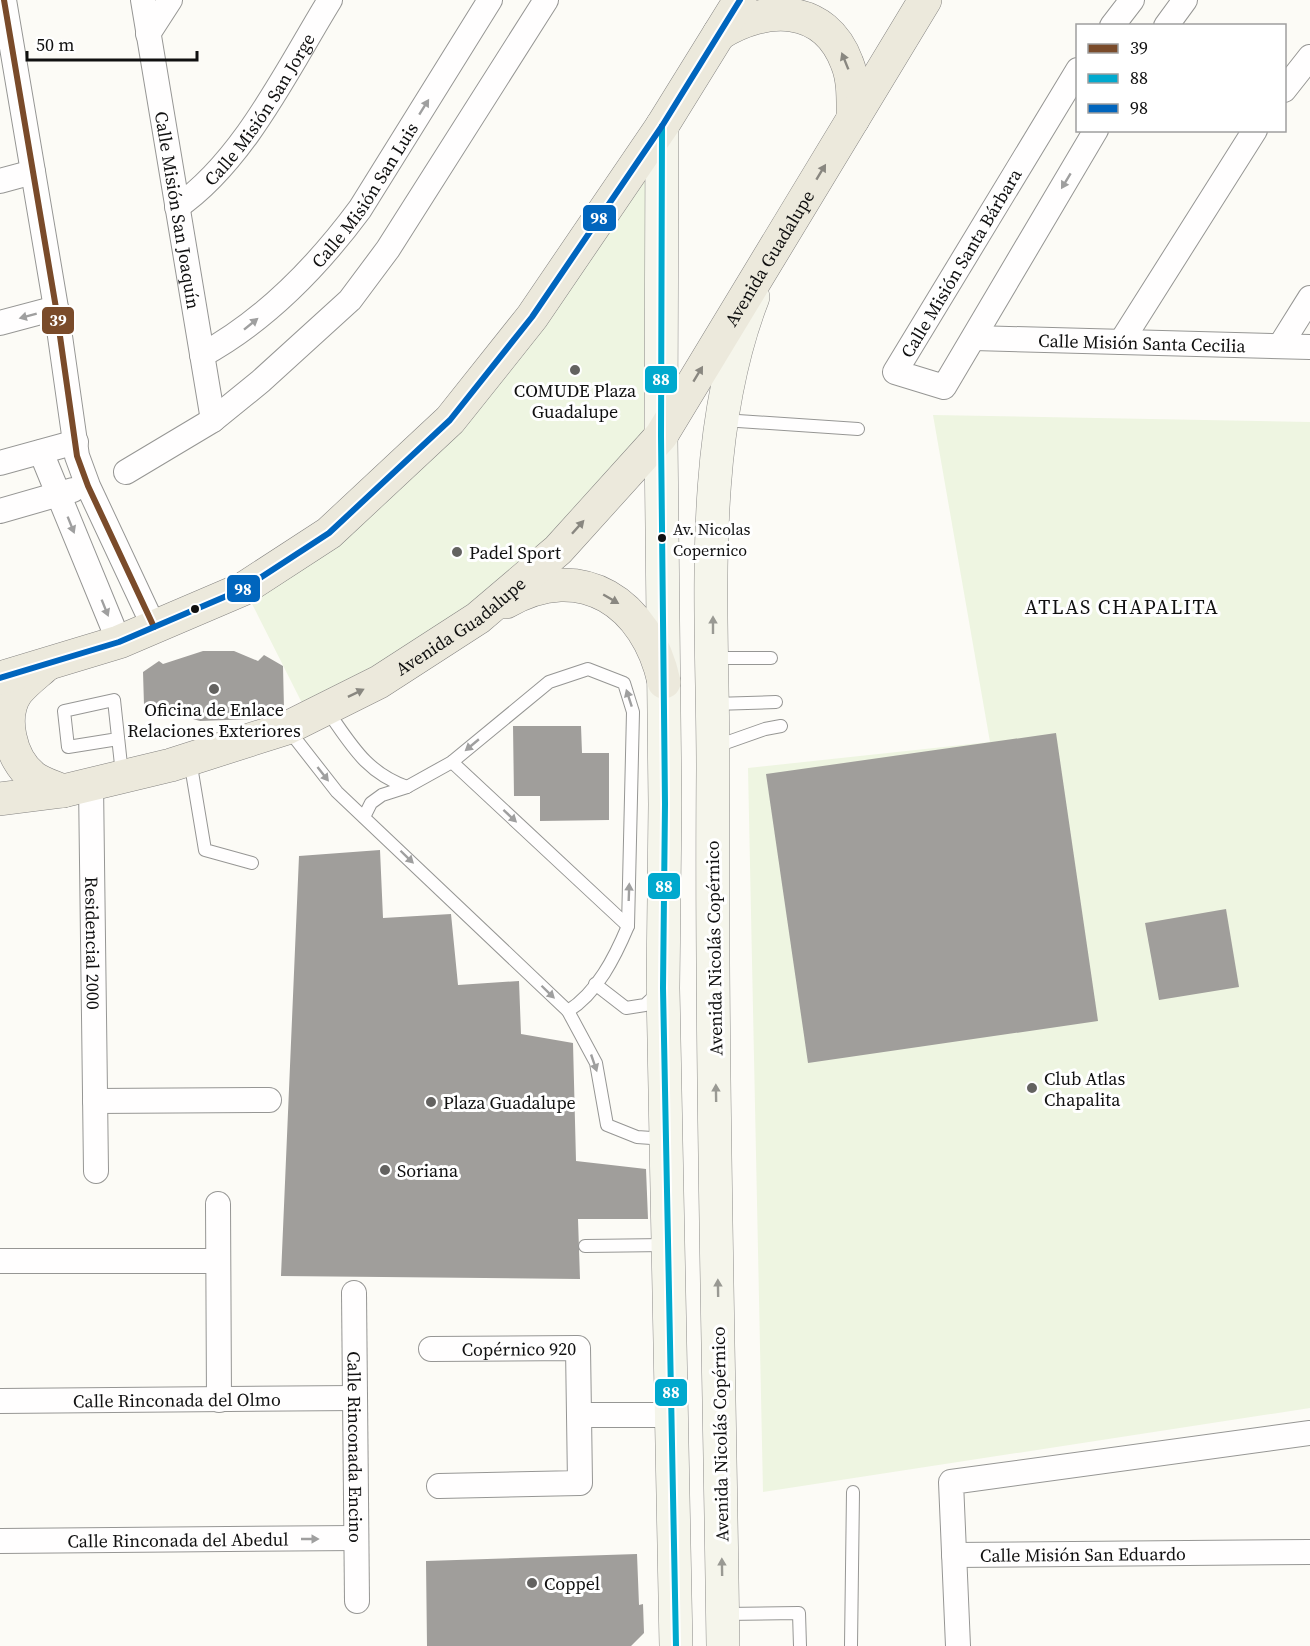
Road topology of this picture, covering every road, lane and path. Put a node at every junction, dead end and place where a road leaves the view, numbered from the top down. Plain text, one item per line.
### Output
1 (4, 0) edge
2 (143, 0) edge
3 (170, 0) edge
4 (330, 0) edge
5 (490, 0) edge
6 (546, 0) edge
7 (740, 0) edge
8 (925, 0) edge
9 (1132, 0) edge
10 (1185, 0) edge
11 (1114, 24) edge
12 (1167, 24) edge
13 (148, 34) junction
14 (719, 34) junction
15 (5, 40) edge
16 (1310, 57) edge
17 (1076, 72) edge
18 (1286, 87) edge
19 (853, 118) junction
20 (662, 126) junction
21 (1095, 132) edge
22 (1254, 132) edge
23 (33, 172) junction
24 (0, 181) edge
25 (177, 207) junction
26 (768, 258) junction
27 (1310, 298) edge
28 (56, 308) junction
29 (0, 323) edge
30 (974, 338) junction
31 (1121, 342) junction
32 (1280, 346) junction
33 (1310, 347) edge
34 (202, 356) junction
35 (213, 420) junction
36 (722, 420) junction
37 (858, 429) dead end
38 (661, 436) junction
39 (76, 442) junction
40 (41, 452) junction
41 (0, 463) edge
42 (126, 472) dead end
43 (88, 486) junction
44 (58, 494) junction
45 (0, 511) edge
46 (478, 618) junction
47 (154, 627) junction
48 (119, 642) junction
49 (713, 658) junction
50 (771, 658) dead end
51 (46, 665) junction
52 (0, 678) edge
53 (664, 682) junction
54 (776, 702) dead end
55 (713, 704) junction
56 (326, 708) junction
57 (781, 726) dead end
58 (287, 728) junction
59 (118, 739) junction
60 (713, 747) junction
61 (189, 759) junction
62 (452, 762) junction
63 (122, 777) junction
64 (77, 787) junction
65 (407, 787) junction
66 (0, 799) edge
67 (665, 804) junction
68 (364, 817) junction
69 (712, 829) junction
70 (252, 863) dead end
71 (628, 926) junction
72 (595, 984) junction
73 (663, 988) junction
74 (568, 1011) junction
75 (269, 1100) dead end
76 (95, 1101) junction
77 (667, 1139) junction
78 (96, 1171) dead end
79 (218, 1204) dead end
80 (670, 1245) junction
81 (585, 1246) dead end
82 (0, 1261) edge
83 (218, 1261) junction
84 (354, 1293) dead end
85 (431, 1349) dead end
86 (355, 1398) junction
87 (219, 1400) junction
88 (0, 1401) edge
89 (579, 1415) junction
90 (673, 1415) junction
91 (1310, 1433) edge
92 (439, 1486) dead end
93 (853, 1492) dead end
94 (357, 1538) junction
95 (1310, 1538) edge
96 (0, 1541) edge
97 (1310, 1552) edge
98 (1214, 1553) junction
99 (954, 1555) junction
100 (357, 1601) dead end
101 (723, 1630) edge
102 (676, 1646) edge
103 (800, 1646) edge
104 (851, 1646) edge
105 (958, 1646) edge

1 - 15 street
2 - 13 street, Calle Misión San Joaquín
3 - 13 street
4 - 25 street, Calle Misión San Jorge
34 -> 5 street, Calle Misión San Luis
6 - 35 street
7 - 14 main road
8 - 19 main road, Avenida Guadalupe
9 - 11 street
10 - 12 street
13 - 25 street, Calle Misión San Joaquín
19 -> 14 main road
14 - 20 main road
15 - 23 street
16 - 18 street
17 - 30 street, Calle Misión Santa Bárbara
26 -> 19 main road, Avenida Guadalupe
20 - 38 street
20 - 47 main road
21 -> 30 street, Calle Misión Santa Bárbara
22 - 31 street
23 - 24 street
23 - 28 street
25 - 34 street, Calle Misión San Joaquín
26 - 36 street, Avenida Nicolás Copérnico
38 -> 26 main road, Avenida Guadalupe
27 - 32 street
28 -> 29 street
28 - 39 street
30 - 31 street, Calle Misión Santa Cecilia
31 - 32 street, Calle Misión Santa Cecilia
32 - 33 street, Calle Misión Santa Cecilia
34 - 35 street, Calle Misión San Joaquín
35 - 42 street
36 - 37 lane
49 -> 36 street, Avenida Nicolás Copérnico
46 -> 38 main road, Avenida Guadalupe
38 - 53 street
39 - 40 street
39 - 43 street
40 - 41 street
40 - 44 street
43 - 44 street
43 - 47 street
44 - 45 street
44 -> 48 street
46 -> 53 main road
56 -> 46 main road, Avenida Guadalupe
47 - 48 main road
48 - 51 main road
49 - 50 lane
49 - 55 street, Avenida Nicolás Copérnico
51 - 52 main road
51 - 64 main road
53 - 67 street
54 - 55 lane
55 - 60 street, Avenida Nicolás Copérnico
56 - 58 main road, Avenida Guadalupe
56 - 65 lane
57 - 60 lane
58 - 61 main road, Avenida Guadalupe
58 -> 68 lane
59 - 59 lane
59 - 63 lane
60 - 69 street, Avenida Nicolás Copérnico
61 - 63 main road, Avenida Guadalupe
61 - 70 lane
62 - 65 lane
62 -> 71 lane
71 -> 62 lane
63 - 64 main road, Avenida Guadalupe
64 - 66 main road, Avenida Guadalupe
64 - 76 street, Residencial 2000
65 - 68 lane
67 - 69 street
67 - 73 street
68 -> 74 lane
101 -> 69 street, Avenida Nicolás Copérnico
71 - 72 lane
72 - 73 lane
72 - 74 lane
73 - 77 street
74 -> 77 lane
75 - 76 street
76 - 78 street, Residencial 2000
77 - 80 street
79 - 83 street
80 - 81 lane
80 - 90 street
82 - 83 street
83 - 87 street
84 - 86 street, Calle Rinconada Encino
85 - 89 street, Copérnico 920
86 - 87 street, Calle Rinconada del Olmo
86 - 94 street, Calle Rinconada Encino
87 - 88 street, Calle Rinconada del Olmo
89 - 90 street
89 - 92 street, Copérnico 920
90 - 102 street
91 - 99 street
93 - 104 lane
96 -> 94 street, Calle Rinconada del Abedul
94 - 100 street, Calle Rinconada Encino
95 - 98 street, Calle Misión San Eduardo
97 - 98 street, Calle Misión San Eduardo
98 - 99 street, Calle Misión San Eduardo
99 - 105 street
101 - 103 lane

